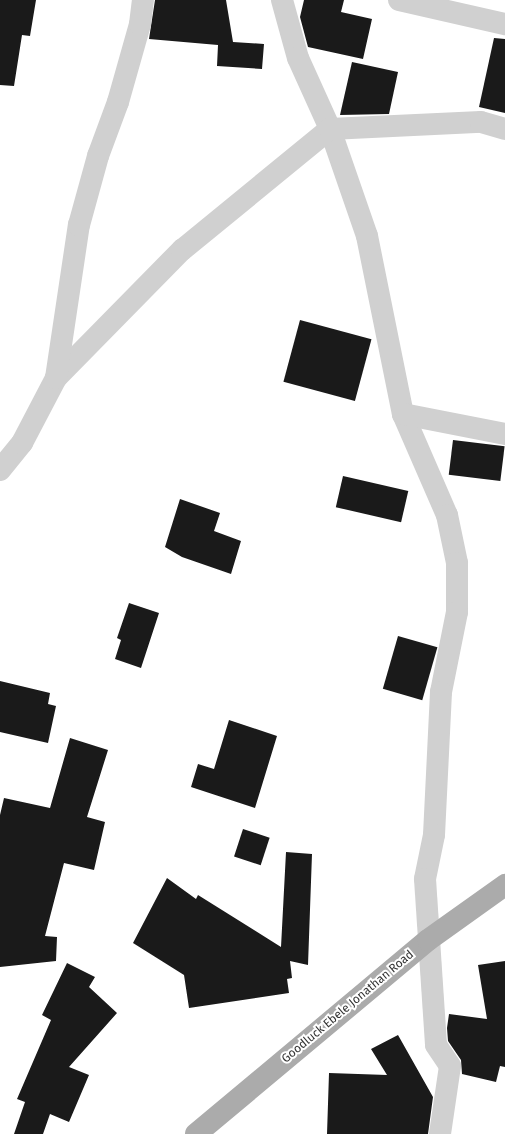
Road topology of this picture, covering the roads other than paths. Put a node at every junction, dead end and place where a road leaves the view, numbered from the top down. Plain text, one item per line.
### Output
1 (143, 0) edge
2 (282, 0) edge
3 (399, 0) edge
4 (505, 24) edge
5 (330, 129) junction
6 (505, 129) edge
7 (56, 378) junction
8 (403, 414) junction
9 (505, 434) edge
10 (0, 470) edge
11 (505, 885) edge
12 (428, 940) junction
13 (196, 1134) edge
14 (440, 1134) edge

1 - 7 street
2 - 5 street
3 - 4 street
5 - 6 street
5 - 7 street
5 - 8 street
7 - 10 street
8 - 9 street
8 - 12 street
11 - 12 main road, Goodluck Ebele Jonathan Road
12 - 13 main road, Goodluck Ebele Jonathan Road
12 - 14 street

